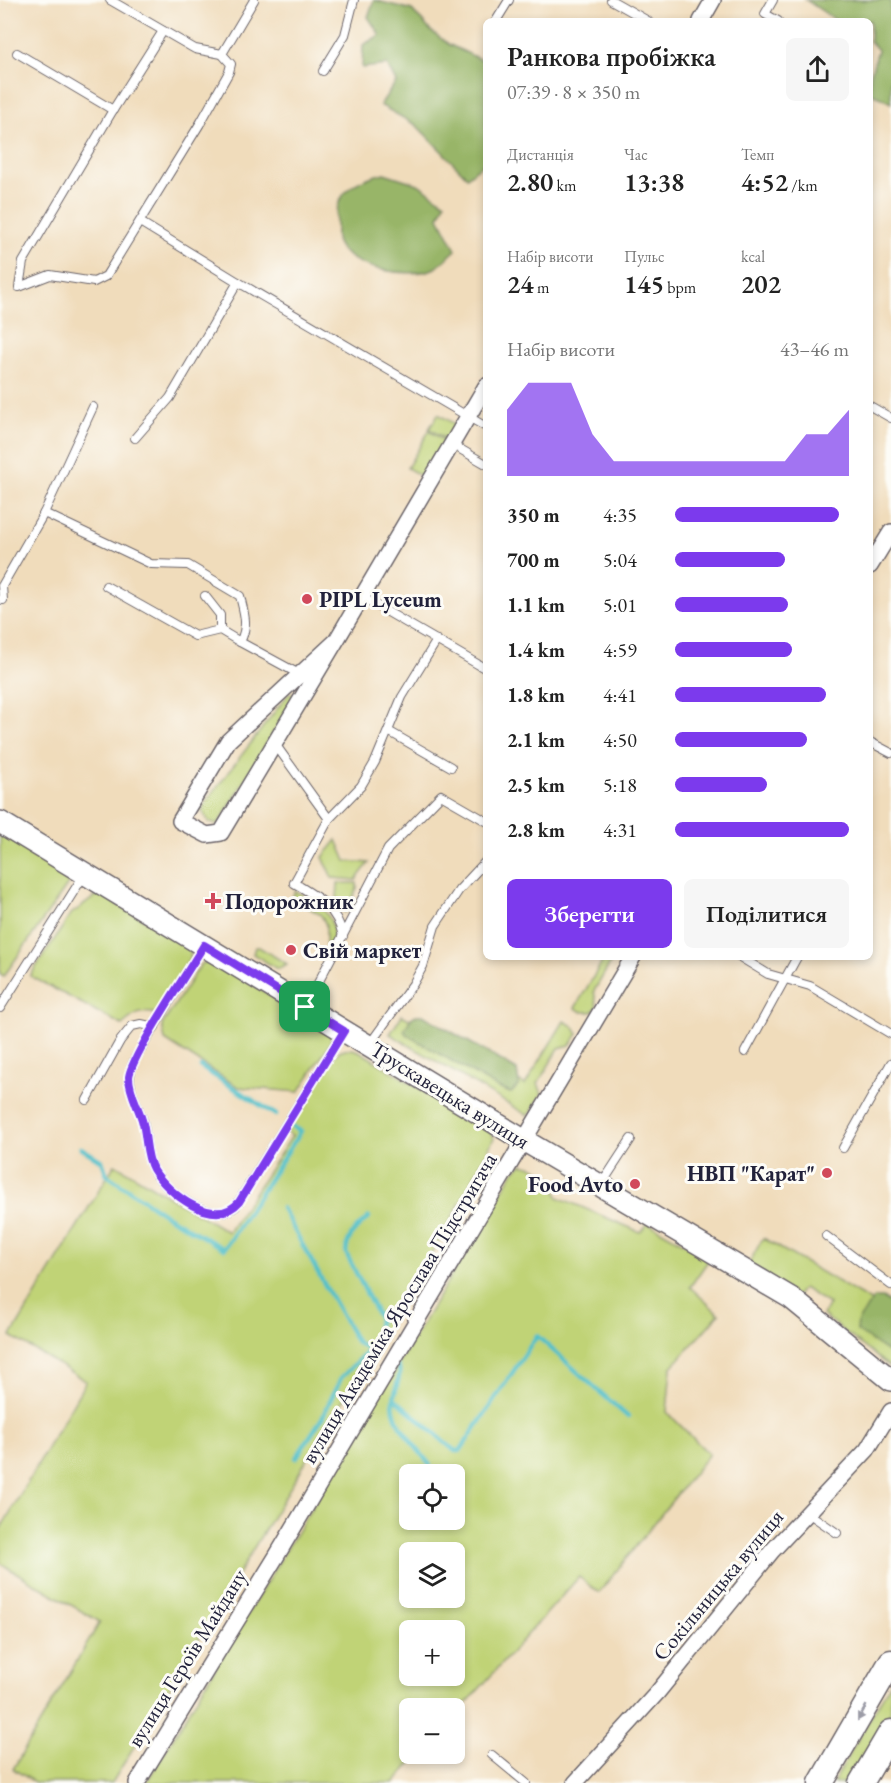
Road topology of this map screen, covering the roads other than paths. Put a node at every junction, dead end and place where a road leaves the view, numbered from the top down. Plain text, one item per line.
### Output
1 (110, 0) edge
2 (254, 0) edge
3 (354, 0) edge
4 (509, 0) edge
5 (611, 0) edge
6 (713, 0) edge
7 (773, 0) edge
8 (763, 17) edge
9 (498, 18) edge
10 (643, 18) edge
11 (703, 18) edge
12 (163, 31) junction
13 (17, 54) dead end
14 (222, 54) junction
15 (323, 71) dead end
16 (113, 110) junction
17 (140, 222) junction
18 (238, 282) junction
19 (483, 391) edge
20 (93, 407) dead end
21 (873, 408) edge
22 (468, 416) junction
23 (891, 418) edge
24 (483, 425) edge
25 (135, 438) dead end
26 (453, 445) junction
27 (483, 462) edge
28 (44, 513) junction
29 (891, 532) edge
30 (873, 561) edge
31 (106, 586) dead end
32 (205, 596) dead end
33 (362, 597) junction
34 (3, 600) dead end
35 (220, 630) junction
36 (437, 640) junction
37 (336, 641) junction
38 (240, 642) junction
39 (483, 667) edge
40 (299, 674) junction
41 (390, 732) junction
42 (873, 743) edge
43 (275, 744) junction
44 (891, 753) edge
45 (451, 767) dead end
46 (483, 818) edge
47 (328, 819) junction
48 (0, 822) edge
49 (483, 864) edge
50 (85, 874) junction
51 (343, 936) junction
52 (204, 945) junction
53 (631, 960) edge
54 (745, 960) edge
55 (796, 960) edge
56 (786, 979) junction
57 (305, 1007) junction
58 (0, 1008) edge
59 (155, 1027) junction
60 (344, 1031) junction
61 (891, 1034) edge
62 (369, 1045) junction
63 (745, 1052) dead end
64 (891, 1063) edge
65 (87, 1100) dead end
66 (631, 1139) dead end
67 (525, 1141) junction
68 (843, 1148) dead end
69 (600, 1186) junction
70 (826, 1236) dead end
71 (891, 1285) edge
72 (891, 1380) edge
73 (891, 1411) edge
74 (808, 1513) junction
75 (837, 1533) dead end
76 (276, 1557) joint
77 (891, 1662) edge
78 (891, 1732) edge
79 (492, 1755) dead end
80 (137, 1783) edge
81 (526, 1783) edge
82 (575, 1783) edge
83 (821, 1783) edge
84 (861, 1783) edge

1 - 12 lane
2 - 14 lane
3 - 15 lane
4 - 9 lane
5 - 10 lane
6 - 11 street
7 - 8 lane
12 - 14 lane
12 - 16 lane
13 - 16 lane
14 - 17 lane
16 - 17 lane
17 - 18 lane
18 - 22 lane
18 - 25 lane
19 - 22 street
20 - 28 lane
21 - 23 lane
22 - 24 lane
22 - 26 street
26 - 27 lane
26 - 33 street
28 - 34 lane
28 - 38 lane
29 - 30 street
31 - 35 lane
32 - 35 lane
33 - 36 lane
33 - 37 street
35 - 38 lane
36 - 39 lane
36 - 41 lane
37 - 40 street
37 - 43 street
38 - 40 lane
40 - 43 street
41 - 45 lane
41 - 47 lane
42 - 44 lane
43 - 47 lane
46 - 51 lane
47 - 51 lane
48 - 50 street, Трускавецька вулиця
49 - 62 lane
50 - 52 street, Трускавецька вулиця
50 - 58 lane
51 - 57 lane
52 - 57 street, Трускавецька вулиця
52 - 59 lane
53 - 67 street, вулиця Академіка Ярослава Підстригача
54 - 56 lane
55 - 56 lane
56 - 61 lane
56 - 63 lane
57 - 60 street, Трускавецька вулиця
59 - 60 lane
59 - 65 lane
60 - 62 street, Трускавецька вулиця
62 - 67 street, Трускавецька вулиця
64 - 68 lane
66 - 69 lane
67 - 69 street, Трускавецька вулиця
67 - 76 street, вулиця Академіка Ярослава Підстригача
69 - 72 street, Трускавецька вулиця
70 - 71 lane
73 - 74 street, Сокільницька вулиця
74 - 75 lane
74 - 82 street, Сокільницька вулиця
76 - 80 street, вулиця Героїв Майдану
77 -> 83 main road
78 - 84 main road
79 - 81 lane

